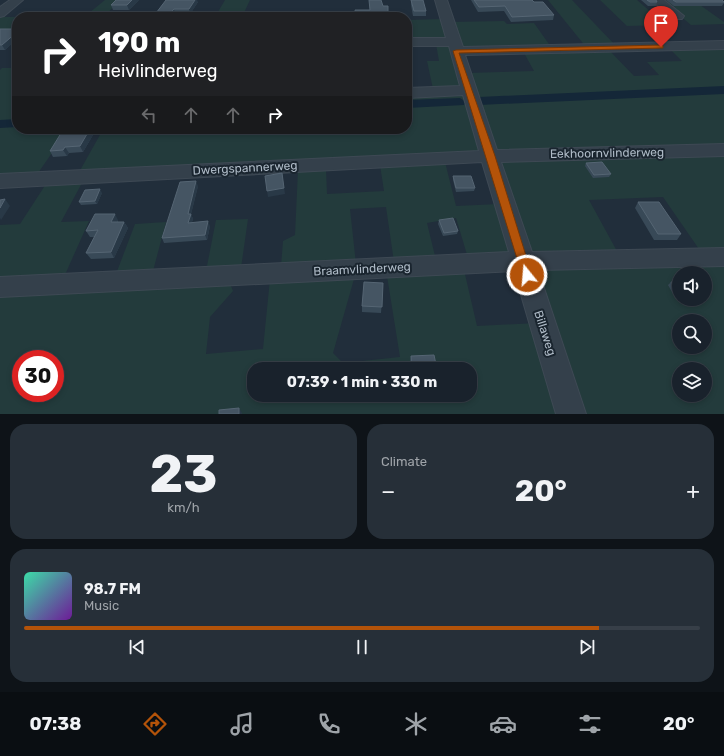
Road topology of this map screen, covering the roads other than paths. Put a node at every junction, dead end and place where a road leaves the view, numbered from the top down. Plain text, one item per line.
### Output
1 (17, 0) edge
2 (441, 0) edge
3 (657, 0) edge
4 (0, 14) edge
5 (678, 16) dead end
6 (412, 43) edge
7 (724, 45) edge
8 (454, 47) junction
9 (469, 90) junction
10 (412, 92) edge
11 (724, 150) edge
12 (490, 156) junction
13 (0, 181) edge
14 (724, 257) edge
15 (522, 261) junction
16 (0, 286) edge
17 (571, 414) edge

1 - 4 street
2 - 8 street, Billaweg
3 - 5 street
6 - 8 street
7 - 8 street
8 - 9 street, Billaweg
9 - 10 street
9 - 12 street, Billaweg
11 - 12 street, Eekhoornvlinderweg
12 - 13 street, Dwergspannerweg
12 - 15 street, Billaweg
14 - 15 street, Braamvlinderweg
15 - 16 street, Braamvlinderweg
15 - 17 street, Billaweg

